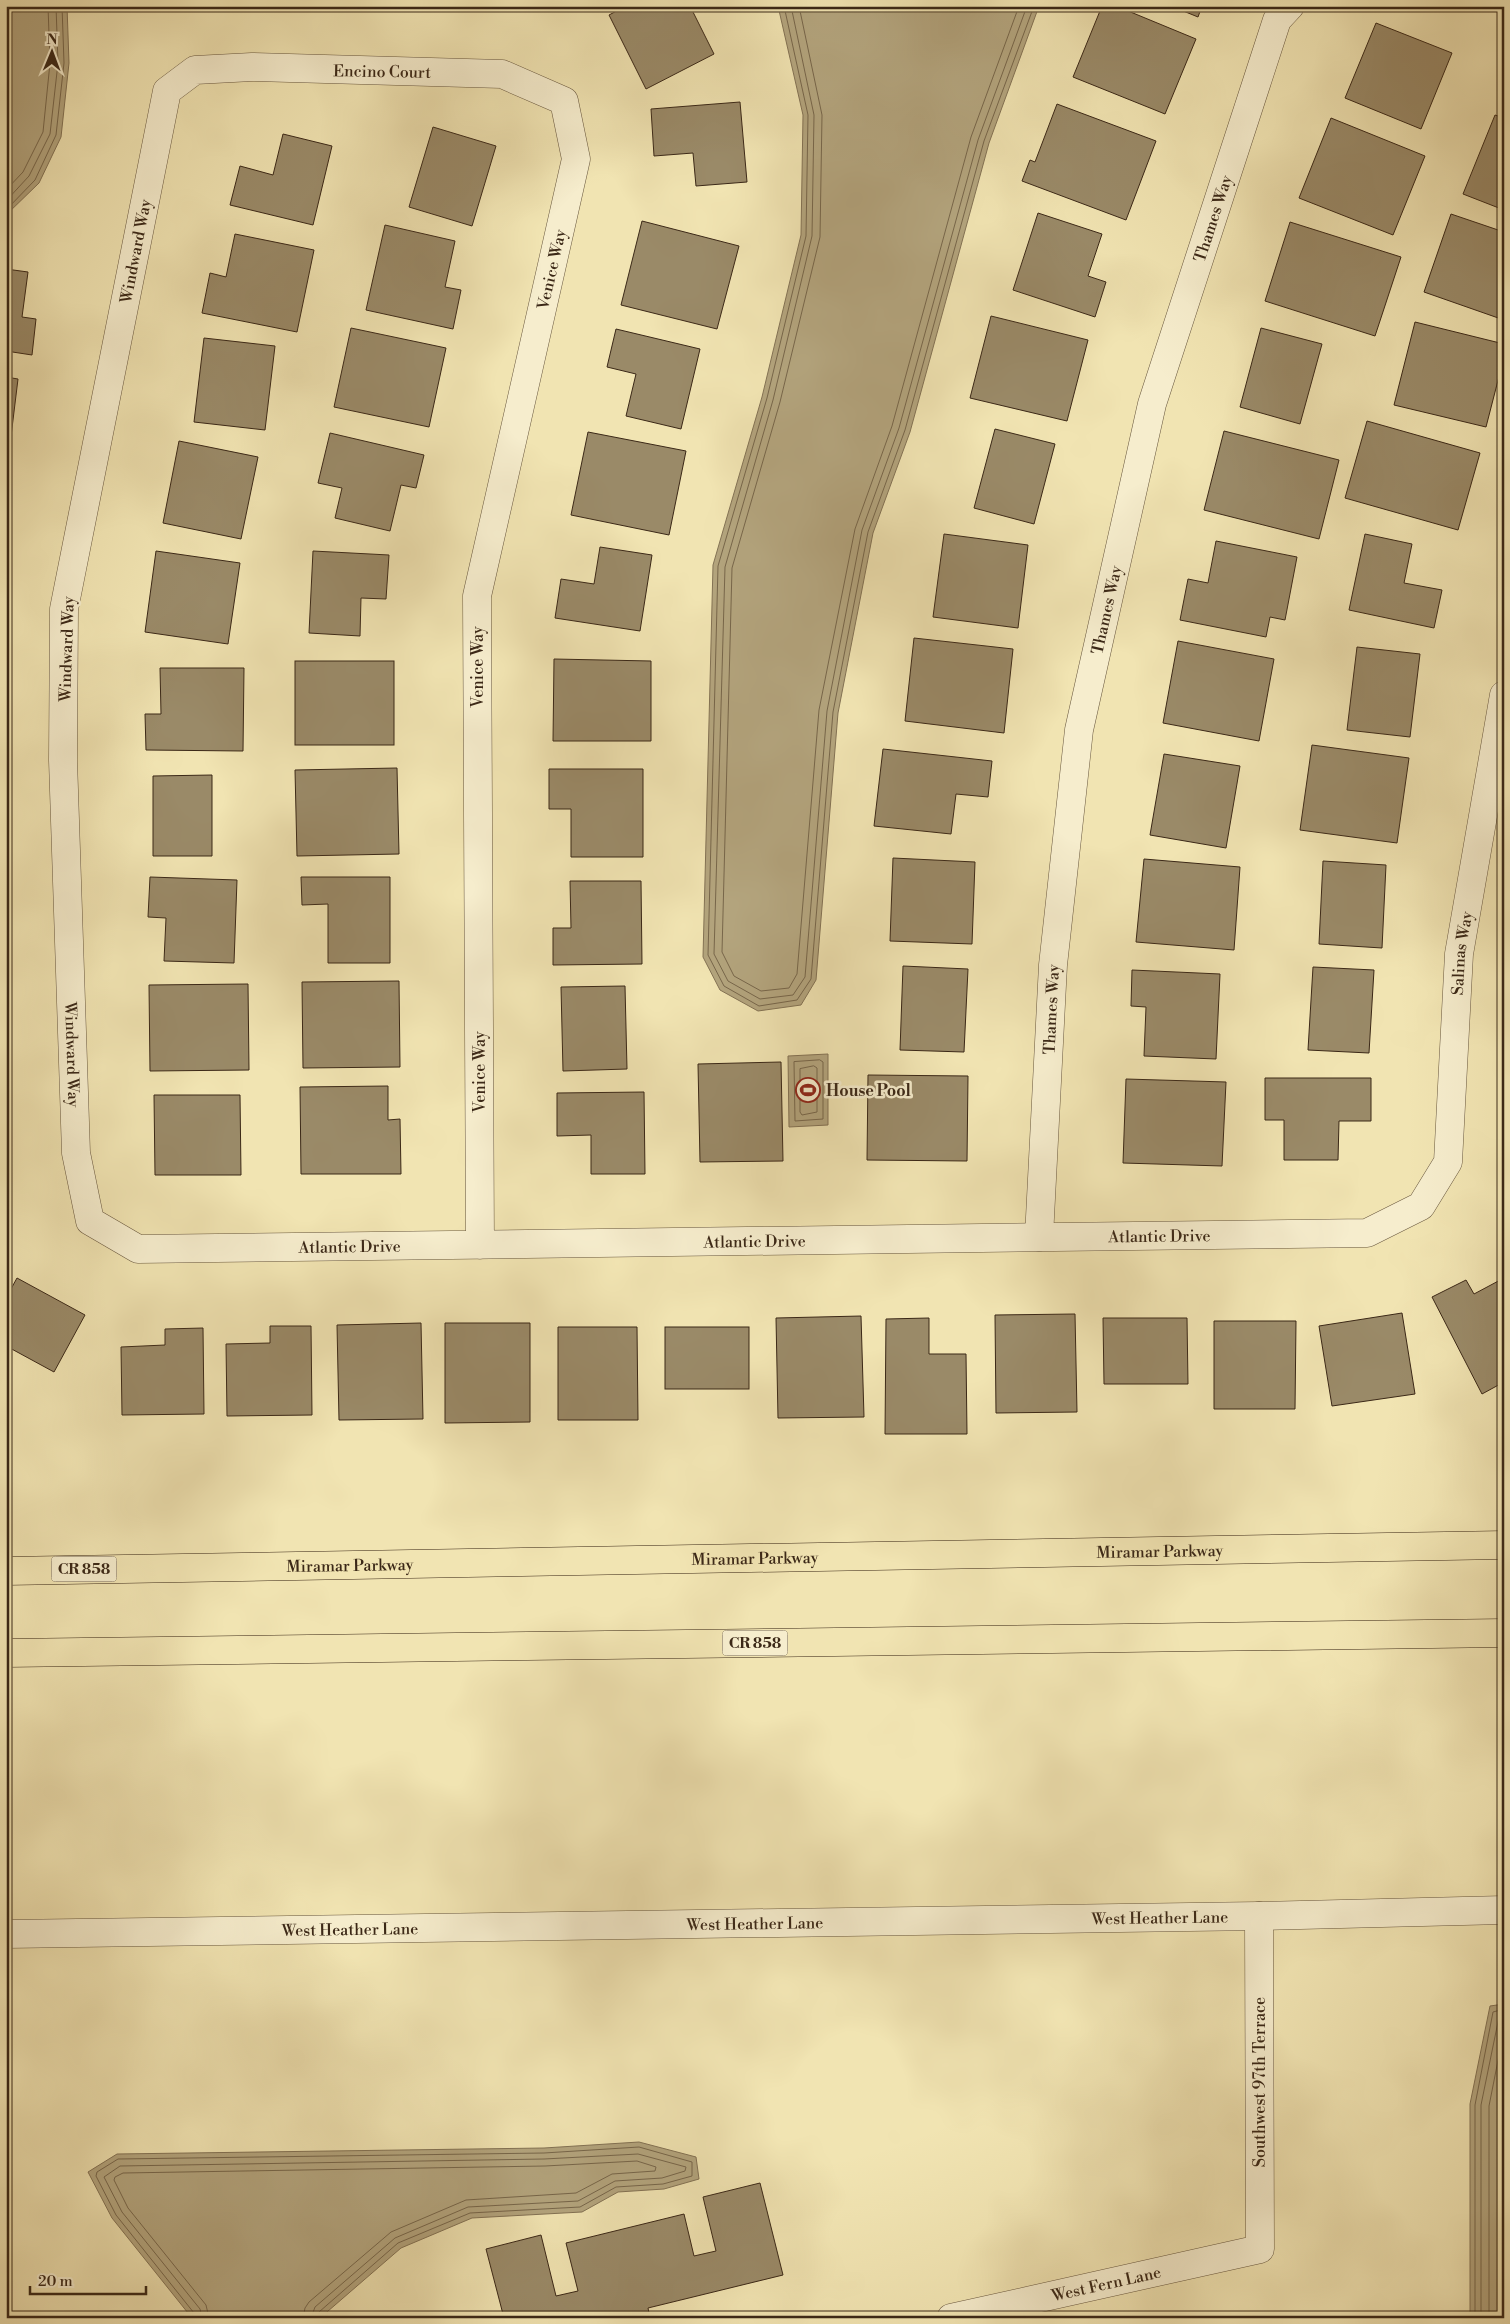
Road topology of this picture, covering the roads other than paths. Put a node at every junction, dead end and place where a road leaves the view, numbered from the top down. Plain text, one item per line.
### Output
1 (1290, 6) edge
2 (195, 70) joint
3 (564, 101) joint
4 (1502, 710) edge
5 (1421, 1206) joint
6 (90, 1221) joint
7 (1039, 1237) junction
8 (480, 1244) junction
9 (1504, 1545) edge
10 (6, 1571) edge
11 (1504, 1633) edge
12 (6, 1653) edge
13 (1504, 1910) edge
14 (1259, 1916) junction
15 (6, 1934) edge
16 (1260, 2249) joint
17 (951, 2318) edge

1 - 7 street, Thames Way
2 - 3 street, Encino Court
2 - 6 street, Windward Way
3 - 8 street, Venice Way
4 - 5 street, Salinas Way
5 - 7 street, Atlantic Drive
6 - 8 street, Atlantic Drive
7 - 8 street, Atlantic Drive
9 - 10 main road, Miramar Parkway / CR 858
11 - 12 main road, CR 858
13 - 14 street, West Heather Lane
14 - 15 street, West Heather Lane
14 - 16 street, Southwest 97th Terrace
16 - 17 street, West Fern Lane

